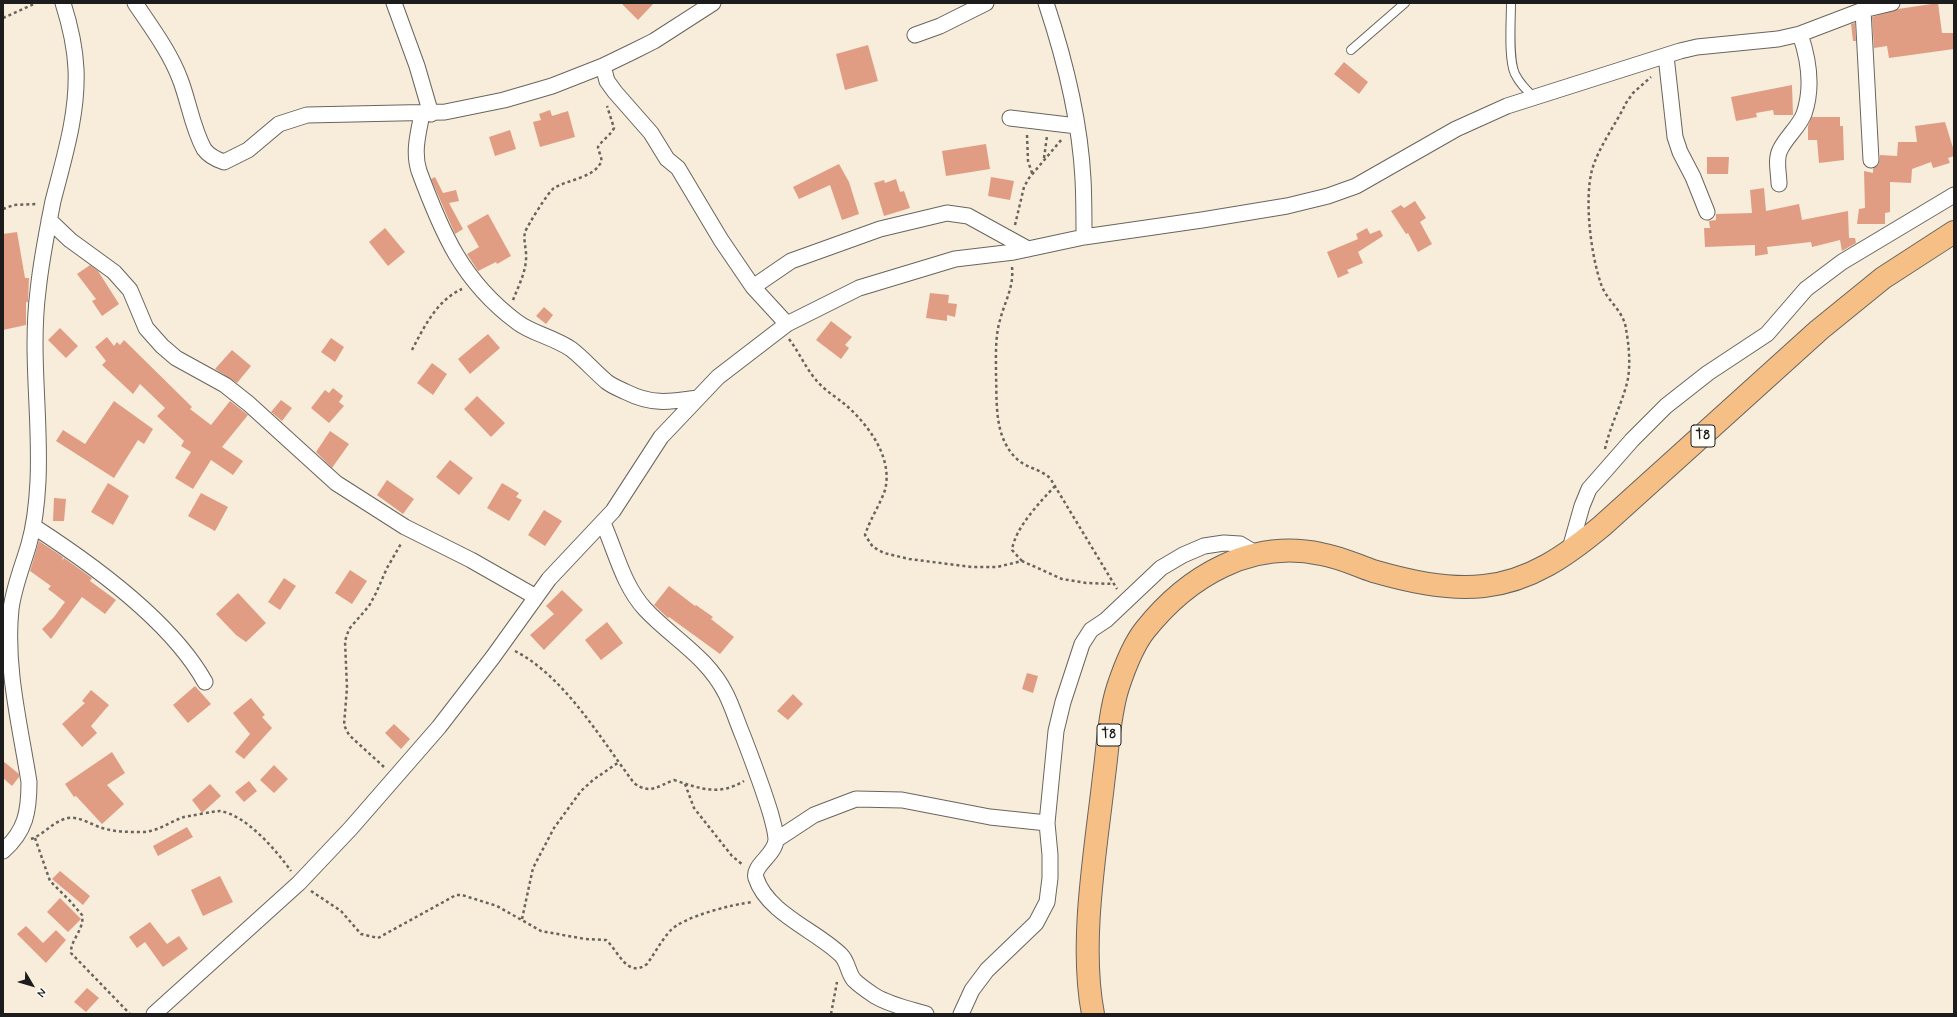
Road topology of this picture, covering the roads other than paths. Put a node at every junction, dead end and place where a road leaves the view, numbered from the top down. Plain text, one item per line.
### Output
1 (63, 3) edge
2 (135, 3) edge
3 (394, 3) edge
4 (713, 3) edge
5 (986, 3) edge
6 (1046, 3) edge
7 (1405, 3) edge
8 (1511, 3) edge
9 (1892, 3) edge
10 (1863, 10) junction
11 (1800, 34) junction
12 (915, 35) dead end
13 (1351, 50) dead end
14 (1666, 60) junction
15 (603, 66) junction
16 (1536, 98) junction
17 (427, 114) junction
18 (1010, 118) dead end
19 (1075, 126) junction
20 (1871, 160) dead end
21 (1779, 184) dead end
22 (1954, 195) edge
23 (1707, 212) dead end
24 (49, 220) junction
25 (1954, 232) edge
26 (1084, 237) junction
27 (1018, 247) junction
28 (753, 287) junction
29 (785, 326) junction
30 (696, 398) junction
31 (603, 523) junction
32 (33, 526) junction
33 (1569, 552) junction
34 (1257, 554) junction
35 (536, 597) junction
36 (205, 682) dead end
37 (1047, 823) junction
38 (776, 840) junction
39 (3, 851) edge
40 (154, 1014) edge
41 (926, 1014) edge
42 (961, 1014) edge
43 (1093, 1014) edge

1 - 24 street
2 - 17 street
3 - 17 street
4 - 15 street
5 - 12 street
6 - 19 street
7 - 13 lane
8 - 16 lane
9 - 10 street
10 - 11 street
10 - 20 street
11 - 14 street
11 - 21 street
14 - 16 street
14 - 23 street
15 - 17 street
15 - 28 street
16 - 26 street
17 - 30 street
18 - 19 street
19 - 26 street
22 - 33 street
24 - 32 street
24 - 35 street
25 - 33 highway, T8
26 - 27 street
27 - 28 street
27 - 29 street
28 - 29 street
29 - 30 street
30 - 31 street
31 - 35 street
31 - 38 street
32 - 36 street
32 - 39 street
33 - 34 highway, T8
34 - 37 street
34 - 43 highway, T8
35 - 40 street
37 - 38 street
37 - 42 street
38 - 41 street

